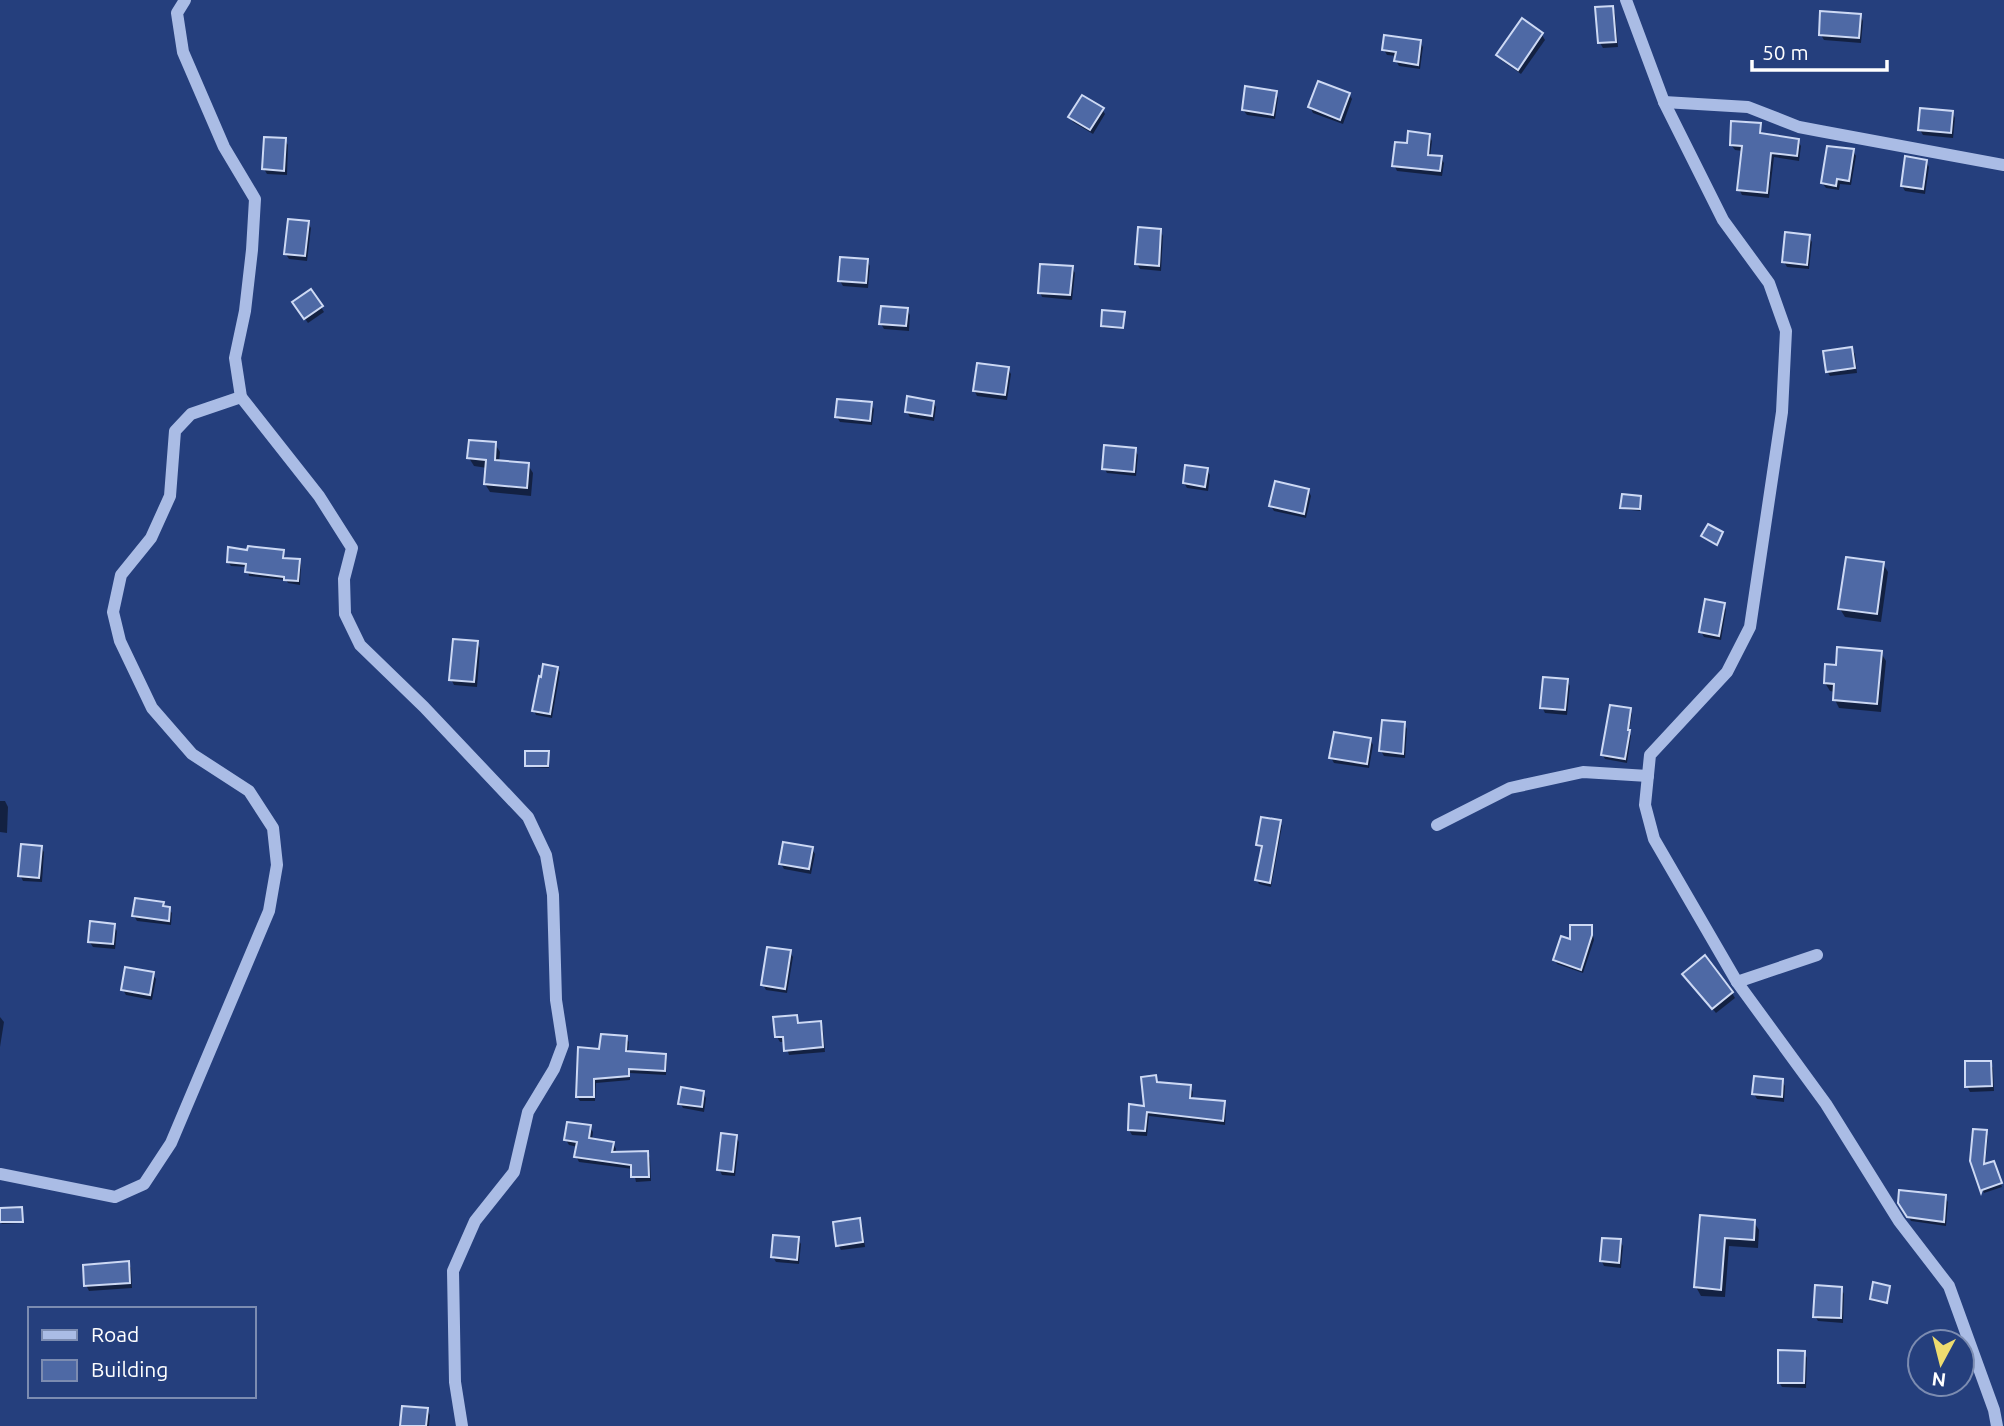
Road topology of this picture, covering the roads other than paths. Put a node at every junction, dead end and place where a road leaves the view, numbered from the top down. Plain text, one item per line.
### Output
1 (185, 0) edge
2 (1626, 0) edge
3 (1664, 102) junction
4 (2004, 165) edge
5 (241, 397) junction
6 (1648, 776) junction
7 (1437, 825) dead end
8 (1817, 955) dead end
9 (1737, 982) junction
10 (0, 1174) edge
11 (462, 1426) edge
12 (1997, 1426) edge

1 - 5 street
2 - 3 street
3 - 4 street
3 - 6 street
5 - 10 street
5 - 11 street
6 - 7 street
6 - 9 street
8 - 9 street
9 - 12 street

